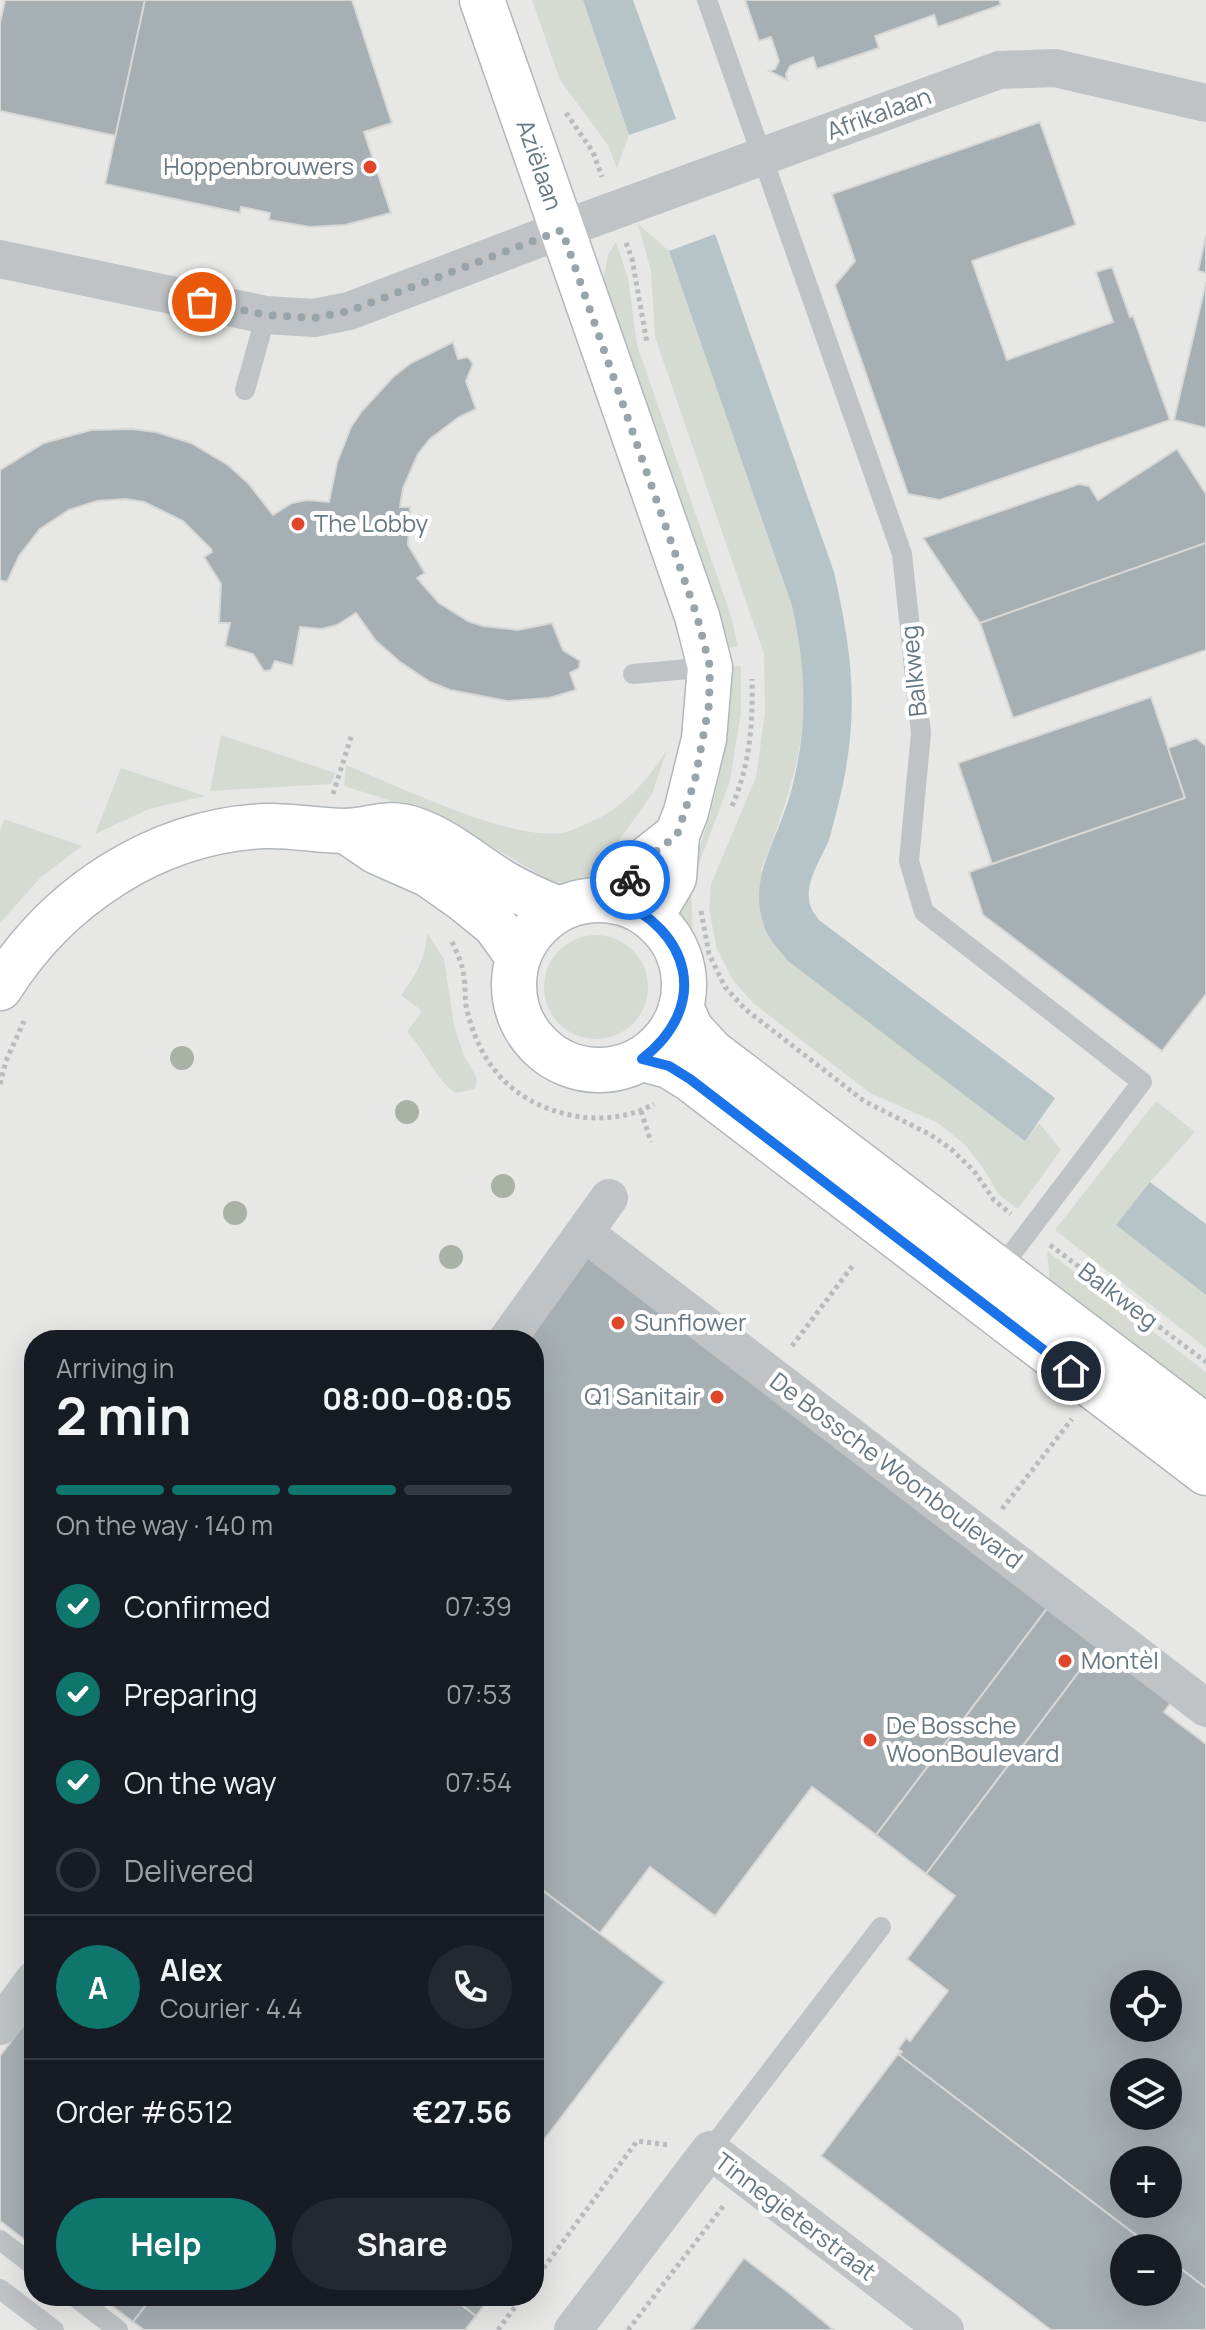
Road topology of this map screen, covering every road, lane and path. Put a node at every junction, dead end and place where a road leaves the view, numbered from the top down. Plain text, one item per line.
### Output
1 (482, 0) edge
2 (707, 0) edge
3 (1206, 103) edge
4 (762, 156) junction
5 (562, 230) junction
6 (0, 259) edge
7 (266, 315) junction
8 (245, 390) dead end
9 (710, 667) junction
10 (633, 674) dead end
11 (352, 734) dead end
12 (334, 830) junction
13 (633, 908) junction
14 (559, 909) junction
15 (444, 931) dead end
16 (709, 954) dead end
17 (518, 957) junction
18 (16, 999) edge
19 (681, 1007) junction
20 (745, 1009) junction
21 (642, 1059) junction
22 (701, 1066) junction
23 (0, 1084) edge
24 (641, 1111) junction
25 (651, 1142) dead end
26 (609, 1198) dead end
27 (1029, 1230) junction
28 (586, 1234) junction
29 (854, 1264) dead end
30 (989, 1284) junction
31 (514, 1330) edge
32 (1206, 1362) edge
33 (770, 1375) junction
34 (1094, 1389) junction
35 (1206, 1427) edge
36 (1206, 1473) edge
37 (981, 1537) junction
38 (1206, 1708) edge
39 (881, 1927) dead end
40 (24, 1994) edge
41 (0, 2026) edge
42 (710, 2150) junction
43 (726, 2203) dead end
44 (0, 2240) edge
45 (24, 2258) edge
46 (544, 2267) edge
47 (0, 2289) edge
48 (87, 2306) edge
49 (516, 2306) edge
50 (54, 2330) edge
51 (118, 2330) edge
52 (498, 2330) edge
53 (573, 2330) edge
54 (628, 2330) edge
55 (945, 2330) edge

1 - 5 street, Aziëlaan
2 - 4 lane, Balkweg
3 - 4 street, Afrikalaan
4 - 5 street, Afrikalaan
4 - 27 lane, Balkweg
5 - 7 street, Afrikalaan
5 - 9 street, Aziëlaan
6 - 7 street, Afrikalaan
7 - 8 lane
9 - 10 lane
9 - 13 street, Aziëlaan
11 - 12 path
12 - 14 street
12 - 17 street
12 - 18 street
13 - 14 street
13 - 19 street
14 - 17 street
15 - 24 path
16 - 20 path, Balkweg
17 - 21 street
18 - 23 path
19 - 21 street
19 - 22 street, Balkweg
20 - 22 path
20 - 27 path, Balkweg
21 - 22 street, Balkweg
22 - 24 path
22 - 30 street, Balkweg
24 - 25 path
26 - 28 street
27 - 30 lane, Balkweg
27 - 32 path, Balkweg
28 - 31 street
28 - 33 street, De Bossche Woonboulevard
29 - 33 path
30 - 34 street, Balkweg
30 - 35 street, Balkweg
33 - 37 street, De Bossche Woonboulevard
34 - 36 street, Balkweg
34 - 37 path
37 - 38 street, De Bossche Woonboulevard
39 - 42 lane
40 - 41 street
42 - 46 path
42 - 53 street, Tinnegieterstraat
42 - 55 street, Tinnegieterstraat
43 - 54 path
44 - 45 lane
47 - 50 lane
48 - 51 lane
49 - 52 path

